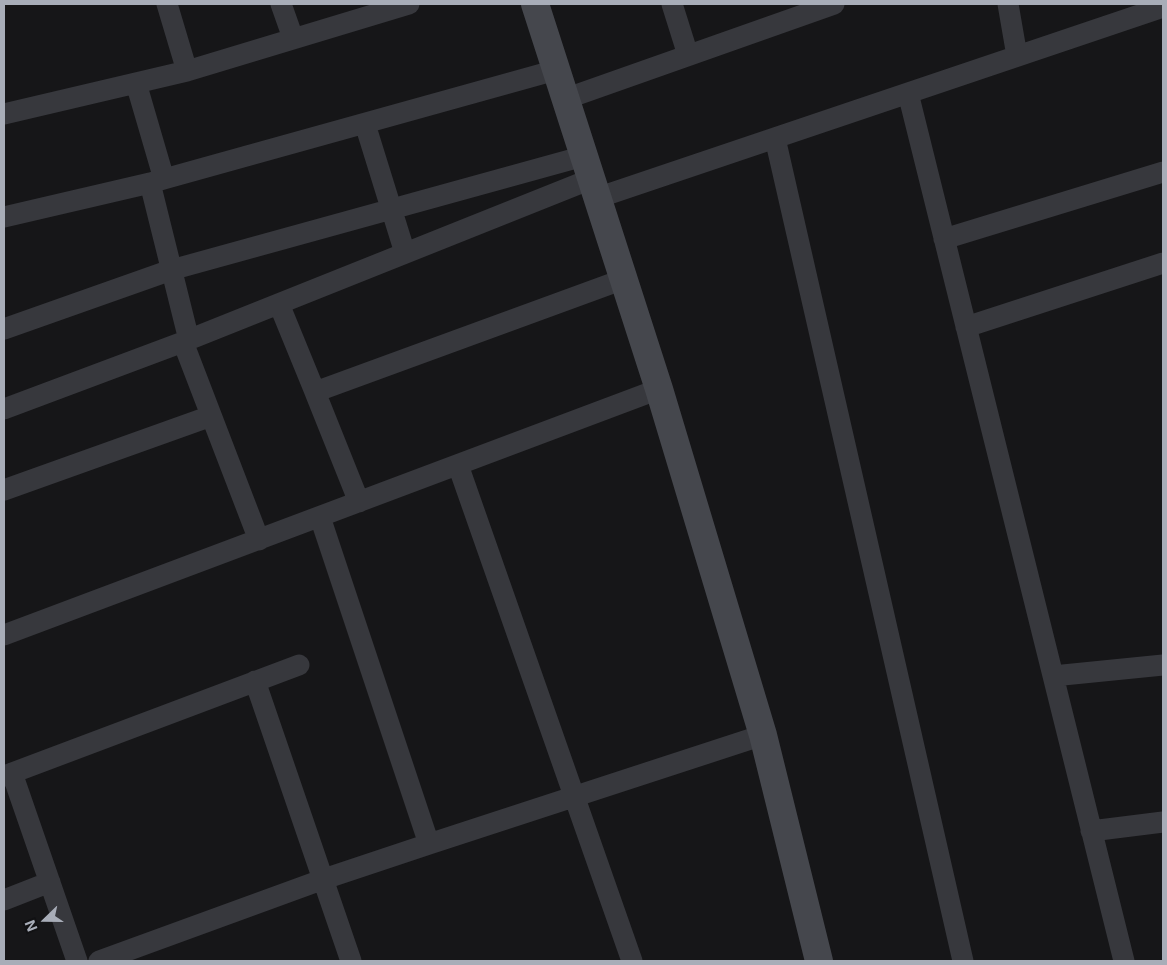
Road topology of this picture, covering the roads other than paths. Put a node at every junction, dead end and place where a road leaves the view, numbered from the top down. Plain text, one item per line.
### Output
1 (167, 4) edge
2 (281, 4) edge
3 (409, 4) edge
4 (535, 4) edge
5 (672, 4) edge
6 (834, 4) edge
7 (1008, 4) edge
8 (1163, 6) edge
9 (387, 7) edge
10 (293, 38) junction
11 (688, 55) junction
12 (1017, 56) junction
13 (556, 70) junction
14 (187, 71) junction
15 (136, 82) junction
16 (908, 93) junction
17 (565, 99) junction
18 (4, 114) edge
19 (365, 124) junction
20 (775, 138) junction
21 (1163, 172) edge
22 (591, 178) junction
23 (157, 181) junction
24 (392, 209) junction
25 (4, 217) edge
26 (944, 238) junction
27 (405, 253) junction
28 (1163, 263) edge
29 (171, 270) junction
30 (624, 279) junction
31 (279, 304) junction
32 (966, 327) junction
33 (4, 329) edge
34 (186, 341) junction
35 (659, 389) junction
36 (315, 392) junction
37 (4, 410) edge
38 (211, 416) junction
39 (458, 465) junction
40 (4, 490) edge
41 (359, 502) junction
42 (320, 517) junction
43 (260, 540) junction
44 (4, 635) edge
45 (299, 665) dead end
46 (1163, 665) edge
47 (1053, 676) junction
48 (255, 681) junction
49 (763, 735) junction
50 (8, 774) edge
51 (574, 798) junction
52 (1163, 822) edge
53 (1091, 830) junction
54 (429, 844) junction
55 (324, 879) junction
56 (50, 882) junction
57 (4, 900) edge
58 (77, 961) edge
59 (99, 961) edge
60 (351, 961) edge
61 (632, 961) edge
62 (819, 961) edge
63 (963, 961) edge
64 (1124, 961) edge

1 - 14 street
2 - 10 street
3 - 9 street
4 - 13 street
5 - 11 street
6 - 11 street
7 - 12 street
8 - 12 street
9 - 10 street
10 - 14 street
11 - 17 street
12 - 16 street
13 - 17 street
13 - 19 street
14 - 15 street
15 - 18 street
15 - 23 street
16 - 20 street
16 - 26 street
17 - 22 street
19 - 23 street
19 - 24 street
20 - 22 street
20 - 63 street
21 - 26 street
22 - 24 street
22 - 27 street
22 - 30 street
23 - 25 street
23 - 29 street
24 - 27 street
24 - 29 street
26 - 32 street
27 - 31 street
28 - 32 street
29 - 33 street
29 - 34 street
30 - 35 street
30 - 36 street
31 - 34 street
31 - 36 street
32 - 47 street
34 - 37 street
34 - 38 street
35 - 39 street
35 - 49 street
36 - 41 street
38 - 40 street
38 - 43 street
39 - 41 street
39 - 51 street
41 - 42 street
42 - 43 street
42 - 54 street
43 - 44 street
45 - 48 street
46 - 47 street
47 - 53 street
48 - 50 street
48 - 55 street
49 - 51 street
49 - 62 street
50 - 56 street
51 - 54 street
51 - 61 street
52 - 53 street
53 - 64 street
54 - 55 street
55 - 59 street
55 - 60 street
56 - 57 street
56 - 58 street

